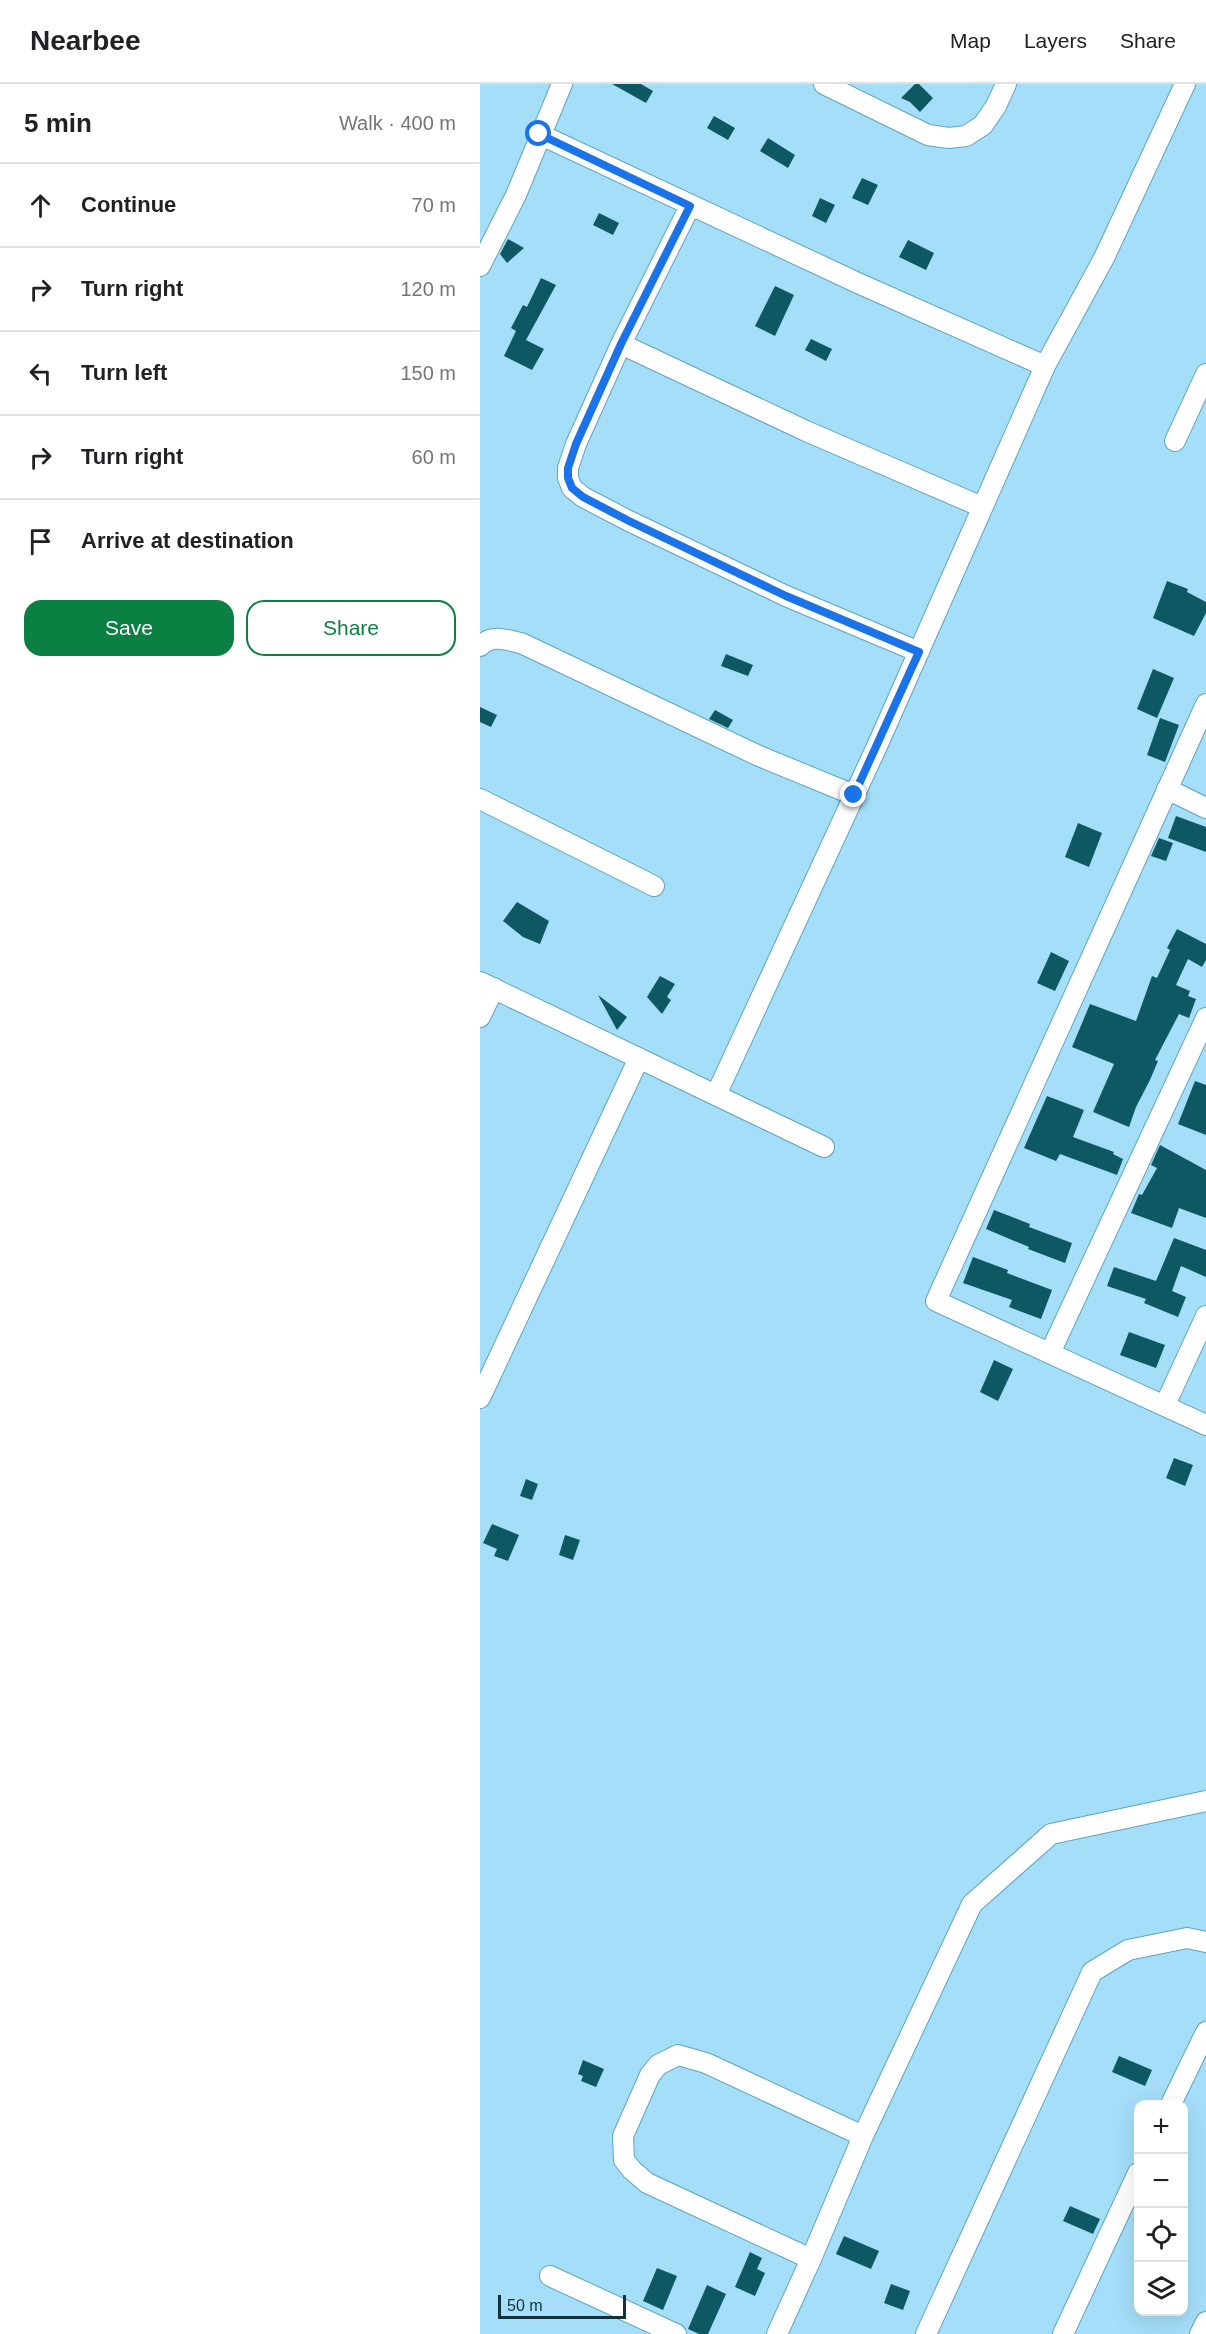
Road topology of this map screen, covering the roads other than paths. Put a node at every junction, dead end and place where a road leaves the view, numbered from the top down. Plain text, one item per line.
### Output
1 (562, 84) edge
2 (1006, 84) edge
3 (1185, 84) edge
4 (828, 85) edge
5 (539, 134) junction
6 (690, 206) junction
7 (480, 266) edge
8 (621, 344) junction
9 (1045, 366) junction
10 (1206, 374) edge
11 (1174, 441) dead end
12 (982, 507) junction
13 (480, 646) edge
14 (919, 652) junction
15 (1206, 704) edge
16 (1167, 789) junction
17 (854, 795) junction
18 (480, 799) edge
19 (1206, 808) edge
20 (654, 886) dead end
21 (487, 985) edge
22 (480, 1017) edge
23 (1206, 1018) edge
24 (639, 1058) junction
25 (716, 1095) junction
26 (824, 1147) dead end
27 (1206, 1316) edge
28 (1050, 1353) junction
29 (480, 1398) edge
30 (1164, 1405) junction
31 (1206, 1425) edge
32 (1206, 1801) edge
33 (1206, 1942) edge
34 (1206, 2032) edge
35 (1173, 2100) edge
36 (863, 2136) junction
37 (1134, 2182) edge
38 (811, 2259) junction
39 (550, 2276) dead end
40 (1206, 2322) edge
41 (676, 2334) edge
42 (777, 2334) edge
43 (926, 2334) edge
44 (1063, 2334) edge
45 (1200, 2334) edge

1 - 5 street
2 - 4 street
3 - 9 street
5 - 6 street
5 - 7 street
6 - 8 street
6 - 9 street
8 - 12 street
8 - 14 street
9 - 12 street
10 - 11 street
12 - 14 street
13 - 17 street
14 - 17 street
15 - 16 street
16 - 19 street
16 - 28 street
17 - 25 street
18 - 20 street
21 - 22 street
21 - 24 street
23 - 28 street
24 - 25 street
24 - 29 street
25 - 26 street
27 - 30 street
28 - 30 street
30 - 31 street
32 - 36 street
33 - 43 street
34 - 35 street
36 - 38 street
36 - 38 street
37 - 44 street
38 - 42 street
39 - 41 street
40 - 45 street

